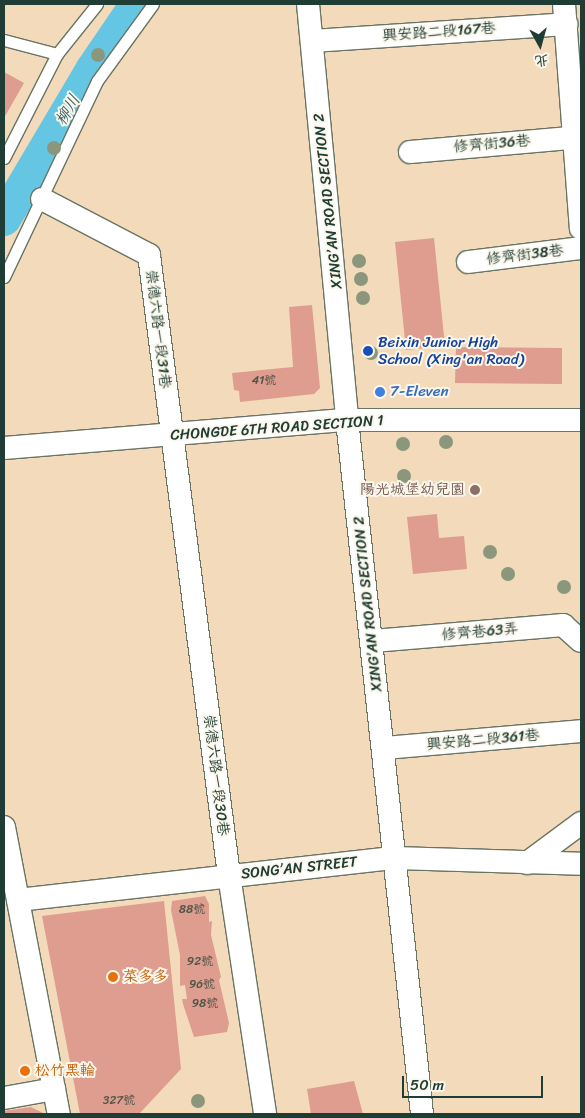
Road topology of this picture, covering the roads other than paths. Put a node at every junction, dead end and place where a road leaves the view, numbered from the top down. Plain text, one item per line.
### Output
1 (97, 4) edge
2 (154, 4) edge
3 (308, 4) edge
4 (570, 27) edge
5 (4, 40) edge
6 (312, 40) junction
7 (57, 54) junction
8 (578, 137) edge
9 (410, 152) dead end
10 (4, 158) edge
11 (42, 199) junction
12 (581, 228) edge
13 (581, 248) edge
14 (468, 262) dead end
15 (4, 277) edge
16 (347, 420) junction
17 (581, 420) edge
18 (172, 434) junction
19 (4, 448) edge
20 (373, 641) junction
21 (581, 641) edge
22 (581, 731) edge
23 (384, 748) junction
24 (581, 823) edge
25 (4, 827) edge
26 (395, 858) junction
27 (528, 862) junction
28 (581, 864) edge
29 (229, 875) junction
30 (18, 900) junction
31 (54, 1089) junction
32 (4, 1098) edge
33 (59, 1114) edge
34 (264, 1114) edge
35 (422, 1114) edge

1 - 7 lane
2 - 11 lane
3 - 6 street, XING’AN ROAD SECTION 2
4 - 6 street, 興安路二段167巷
4 - 8 street
5 - 7 lane
6 - 16 street, XING’AN ROAD SECTION 2
7 - 10 lane
8 - 9 street, 修齊街36巷
8 - 12 street
11 - 15 lane
11 - 18 street, 崇德六路一段31巷
13 - 14 street, 修齊街38巷
16 - 17 street, CHONGDE 6TH ROAD SECTION 1
16 - 18 street, CHONGDE 6TH ROAD SECTION 1
16 - 20 street, XING’AN ROAD SECTION 2
18 - 19 street, CHONGDE 6TH ROAD SECTION 1
18 - 29 street, 崇德六路一段30巷
20 - 21 street, 修齊巷63弄
20 - 23 street, XING’AN ROAD SECTION 2
22 - 23 street, 興安路二段361巷
23 - 26 street, XING’AN ROAD SECTION 2
24 - 27 street
25 - 30 street
26 - 27 street, SONG’AN STREET
26 - 29 street, SONG’AN STREET
26 - 35 street, XING’AN ROAD SECTION 2
27 - 28 street, SONG’AN STREET
29 - 30 street, SONG’AN STREET
29 - 34 street, 崇德六路一段30巷
30 - 31 street
31 - 32 street
31 - 33 street

